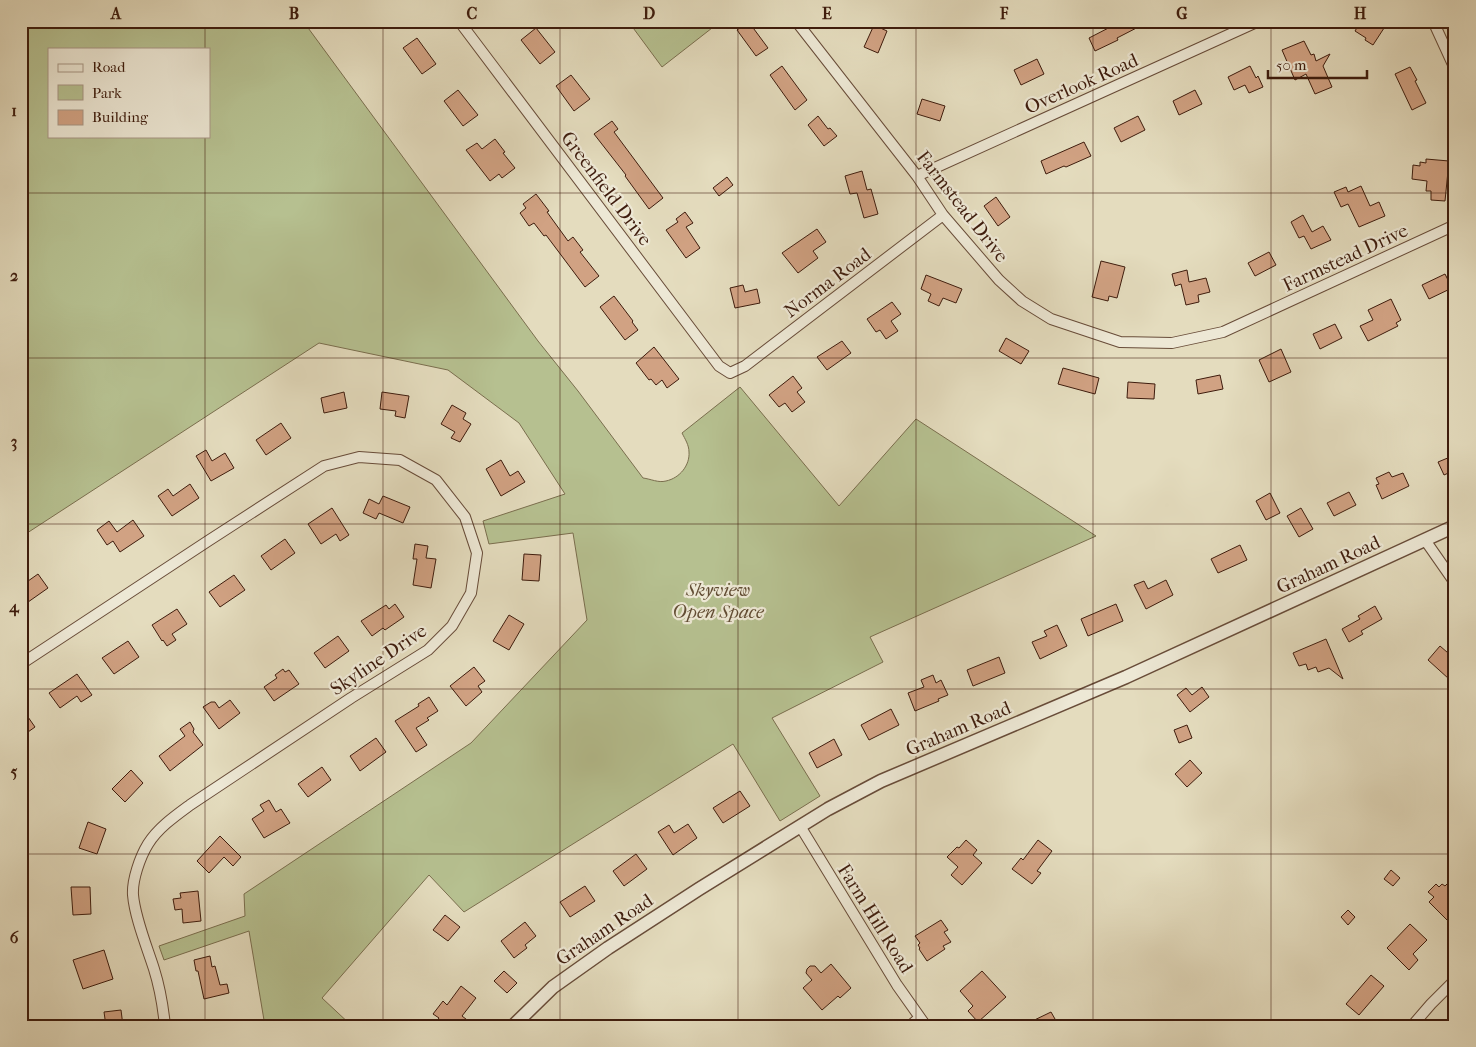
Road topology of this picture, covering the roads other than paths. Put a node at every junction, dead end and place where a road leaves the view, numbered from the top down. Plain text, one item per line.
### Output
1 (459, 21) edge
2 (1258, 21) edge
3 (1433, 21) edge
4 (802, 23) edge
5 (1455, 69) edge
6 (917, 176) junction
7 (943, 215) junction
8 (1455, 225) edge
9 (730, 373) joint
10 (1455, 526) edge
11 (1425, 540) junction
12 (1455, 583) edge
13 (21, 664) edge
14 (800, 826) junction
15 (1455, 980) edge
16 (922, 1022) edge
17 (165, 1026) edge
18 (512, 1026) edge
19 (910, 1026) edge
20 (1412, 1026) edge

1 - 9 street, Greenfield Drive
2 - 6 street, Overlook Road
3 - 5 street
4 - 6 street, Farmstead Drive
6 - 7 street, Farmstead Drive
7 - 8 street, Farmstead Drive
7 - 9 street, Norma Road
10 - 11 street, Graham Road
11 - 12 street
11 - 14 street, Graham Road
13 - 17 street, Skyline Drive
14 - 16 street, Farm Hill Road
14 - 18 street, Graham Road
15 - 20 street
16 - 19 street

